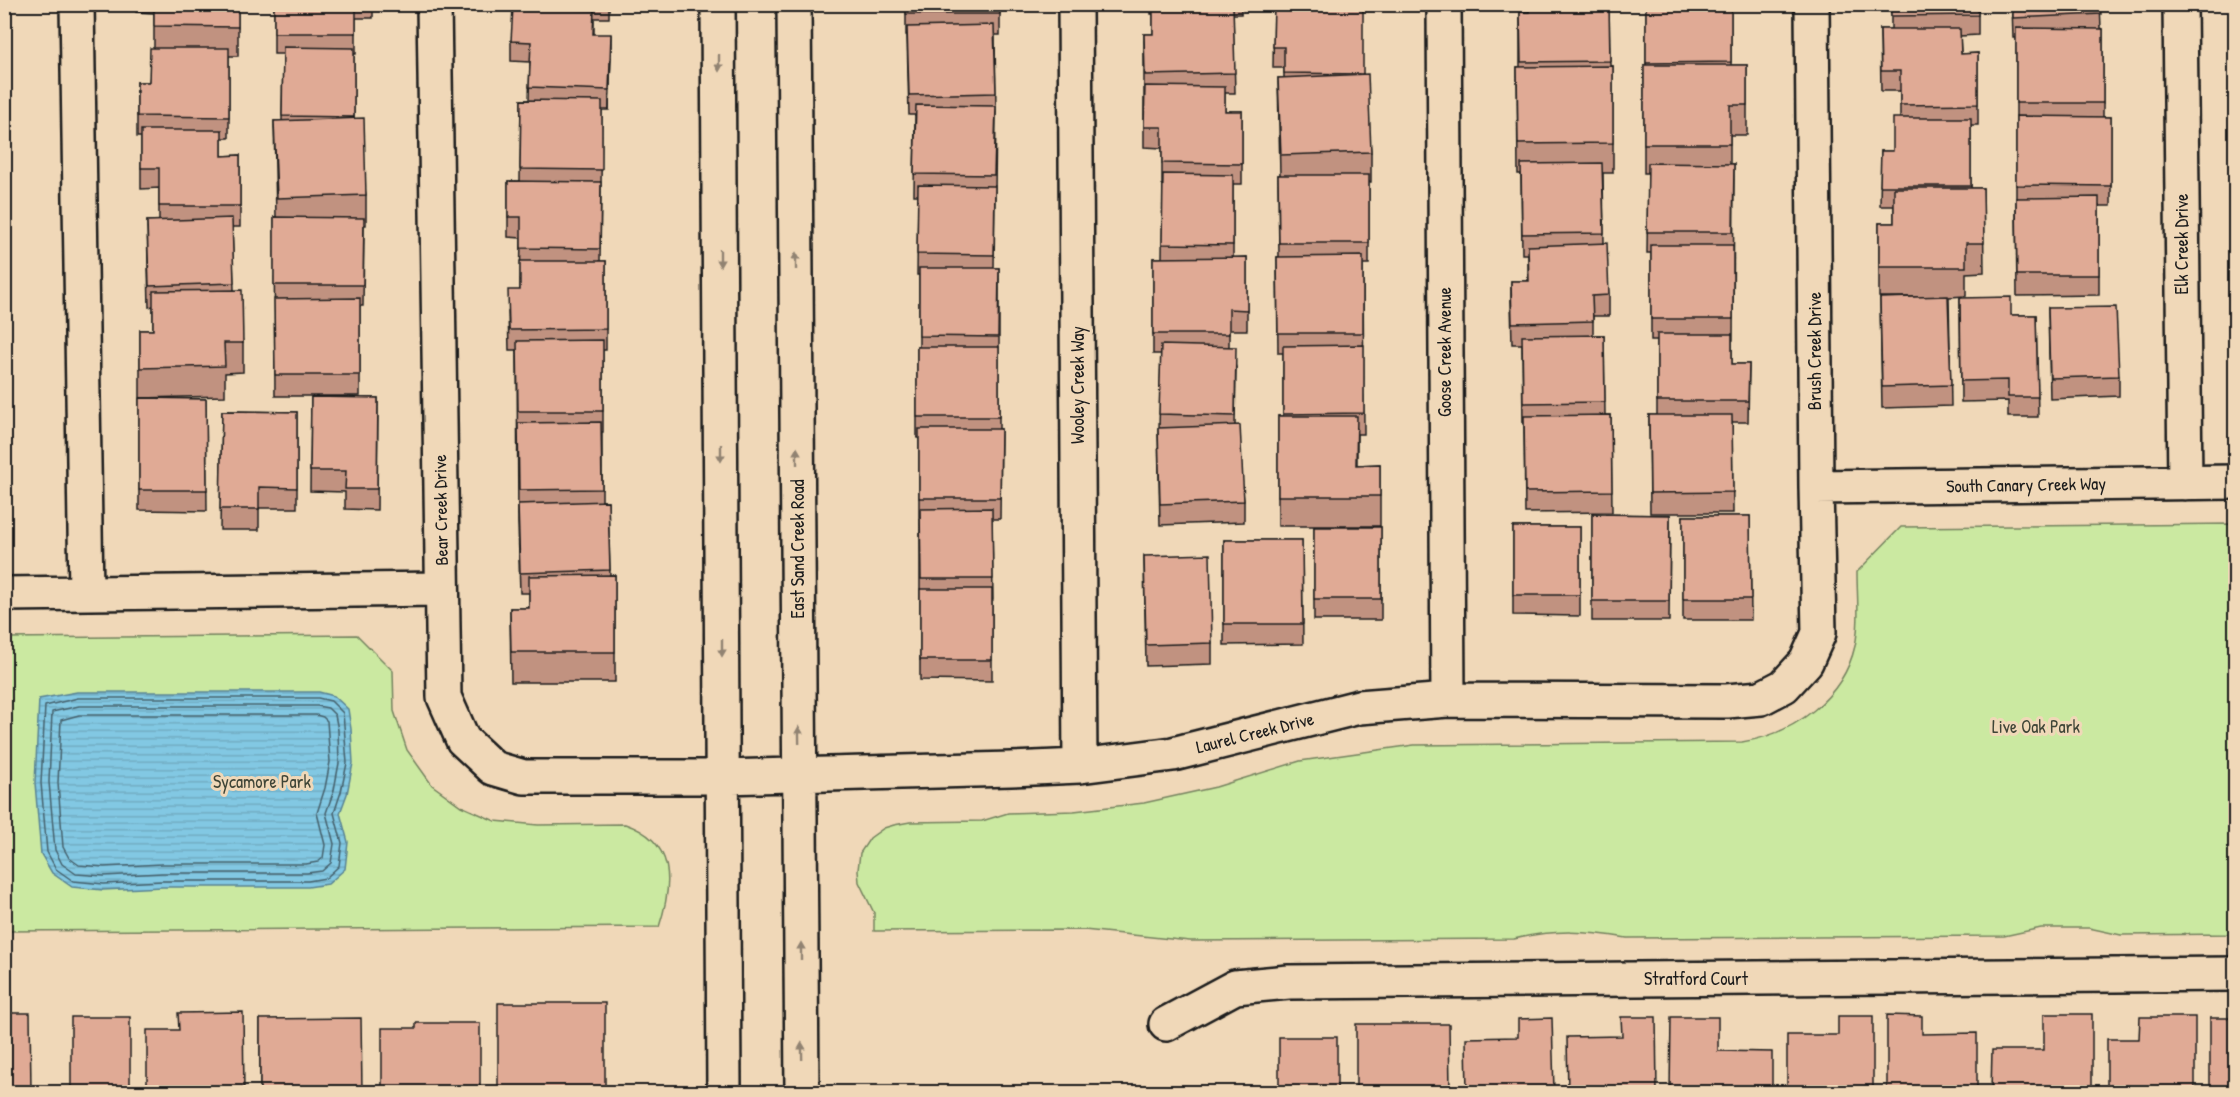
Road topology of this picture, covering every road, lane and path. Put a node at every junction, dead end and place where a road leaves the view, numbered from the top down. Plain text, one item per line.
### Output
1 (76, 4) edge
2 (434, 4) edge
3 (718, 4) edge
4 (794, 4) edge
5 (1075, 4) edge
6 (1444, 4) edge
7 (1812, 4) edge
8 (2180, 4) edge
9 (2235, 482) edge
10 (2185, 483) junction
11 (1816, 487) junction
12 (442, 589) junction
13 (86, 593) junction
14 (4, 594) edge
15 (1784, 686) joint
16 (1448, 700) junction
17 (1080, 766) junction
18 (800, 775) junction
19 (722, 777) junction
20 (2235, 974) edge
21 (1166, 1024) dead end
22 (724, 1092) edge
23 (802, 1092) edge

1 - 13 street
2 - 12 street, Bear Creek Drive
3 -> 19 street
18 -> 4 street, East Sand Creek Road
5 - 17 street, Wooley Creek Way
6 - 16 street, Goose Creek Avenue
7 - 11 street, Brush Creek Drive
8 - 10 street, Elk Creek Drive
9 - 10 street, South Canary Creek Way
10 - 11 street, South Canary Creek Way
11 - 15 street, Brush Creek Drive
12 - 13 street
12 - 19 street, Bear Creek Drive
13 - 14 street
15 - 16 street, Laurel Creek Drive
16 - 17 street, Laurel Creek Drive
17 - 18 street, Laurel Creek Drive
18 - 19 street, Laurel Creek Drive
23 -> 18 street, East Sand Creek Road
19 - 22 street
20 - 21 street, Stratford Court

